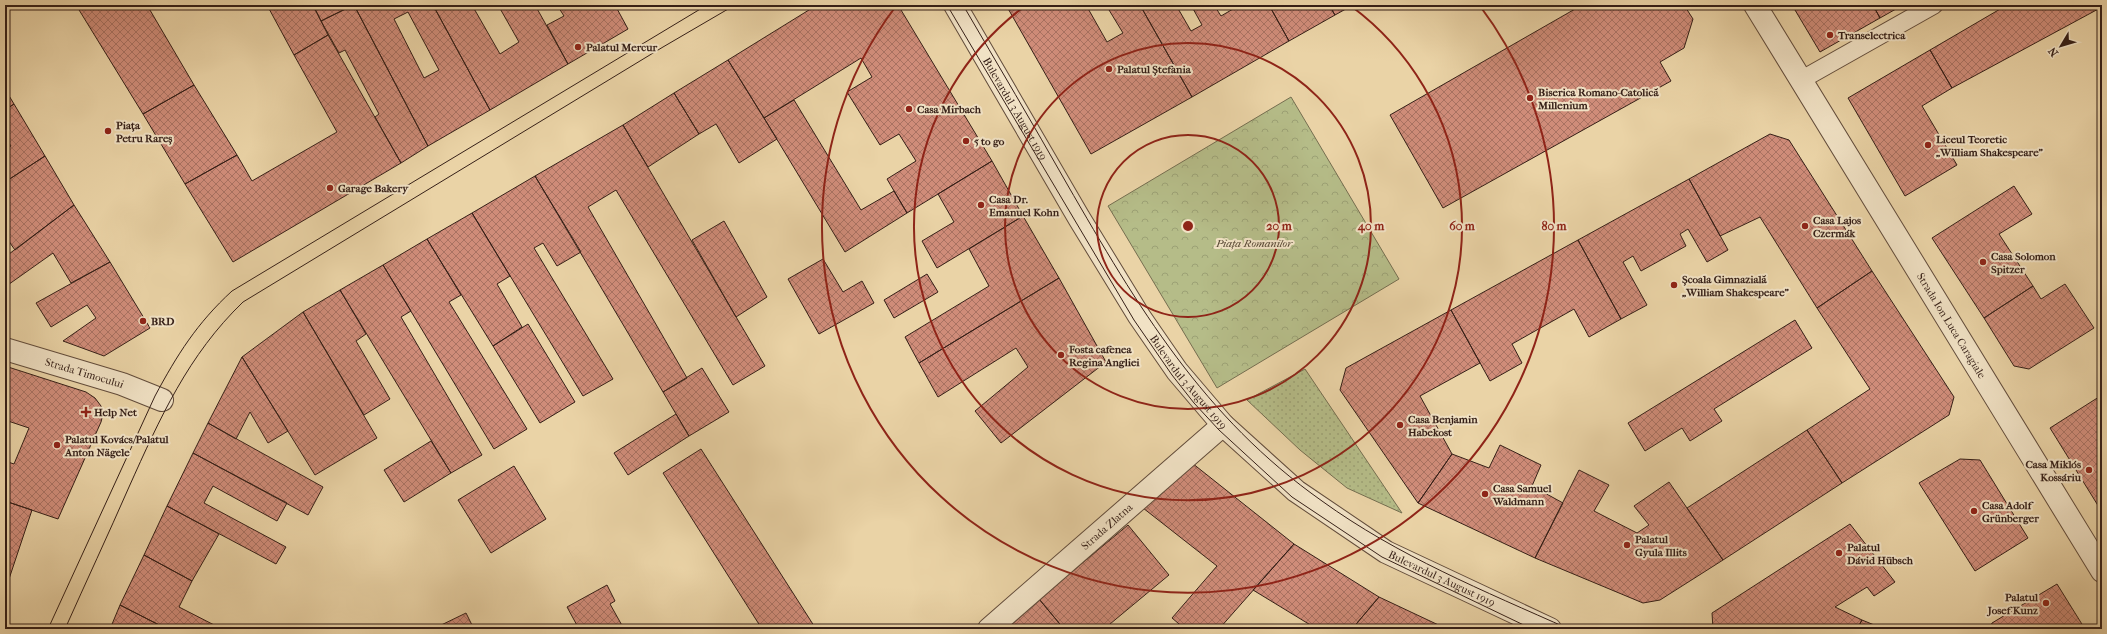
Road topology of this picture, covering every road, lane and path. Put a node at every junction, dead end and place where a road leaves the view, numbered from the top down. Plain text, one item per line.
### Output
1 (955, 5) edge
2 (1755, 5) edge
3 (1934, 5) edge
4 (1801, 80) junction
5 (5, 349) edge
6 (162, 400) dead end
7 (1223, 425) junction
8 (2102, 572) edge
9 (990, 629) edge
10 (1550, 629) edge

1 - 7 street, Bulevardul 3 August 1919
2 - 4 street
3 - 4 lane
4 - 8 street, Strada Ion Luca Caragiale
5 - 6 street, Strada Timocului
7 - 9 street, Strada Zlatna
7 - 10 street, Bulevardul 3 August 1919

